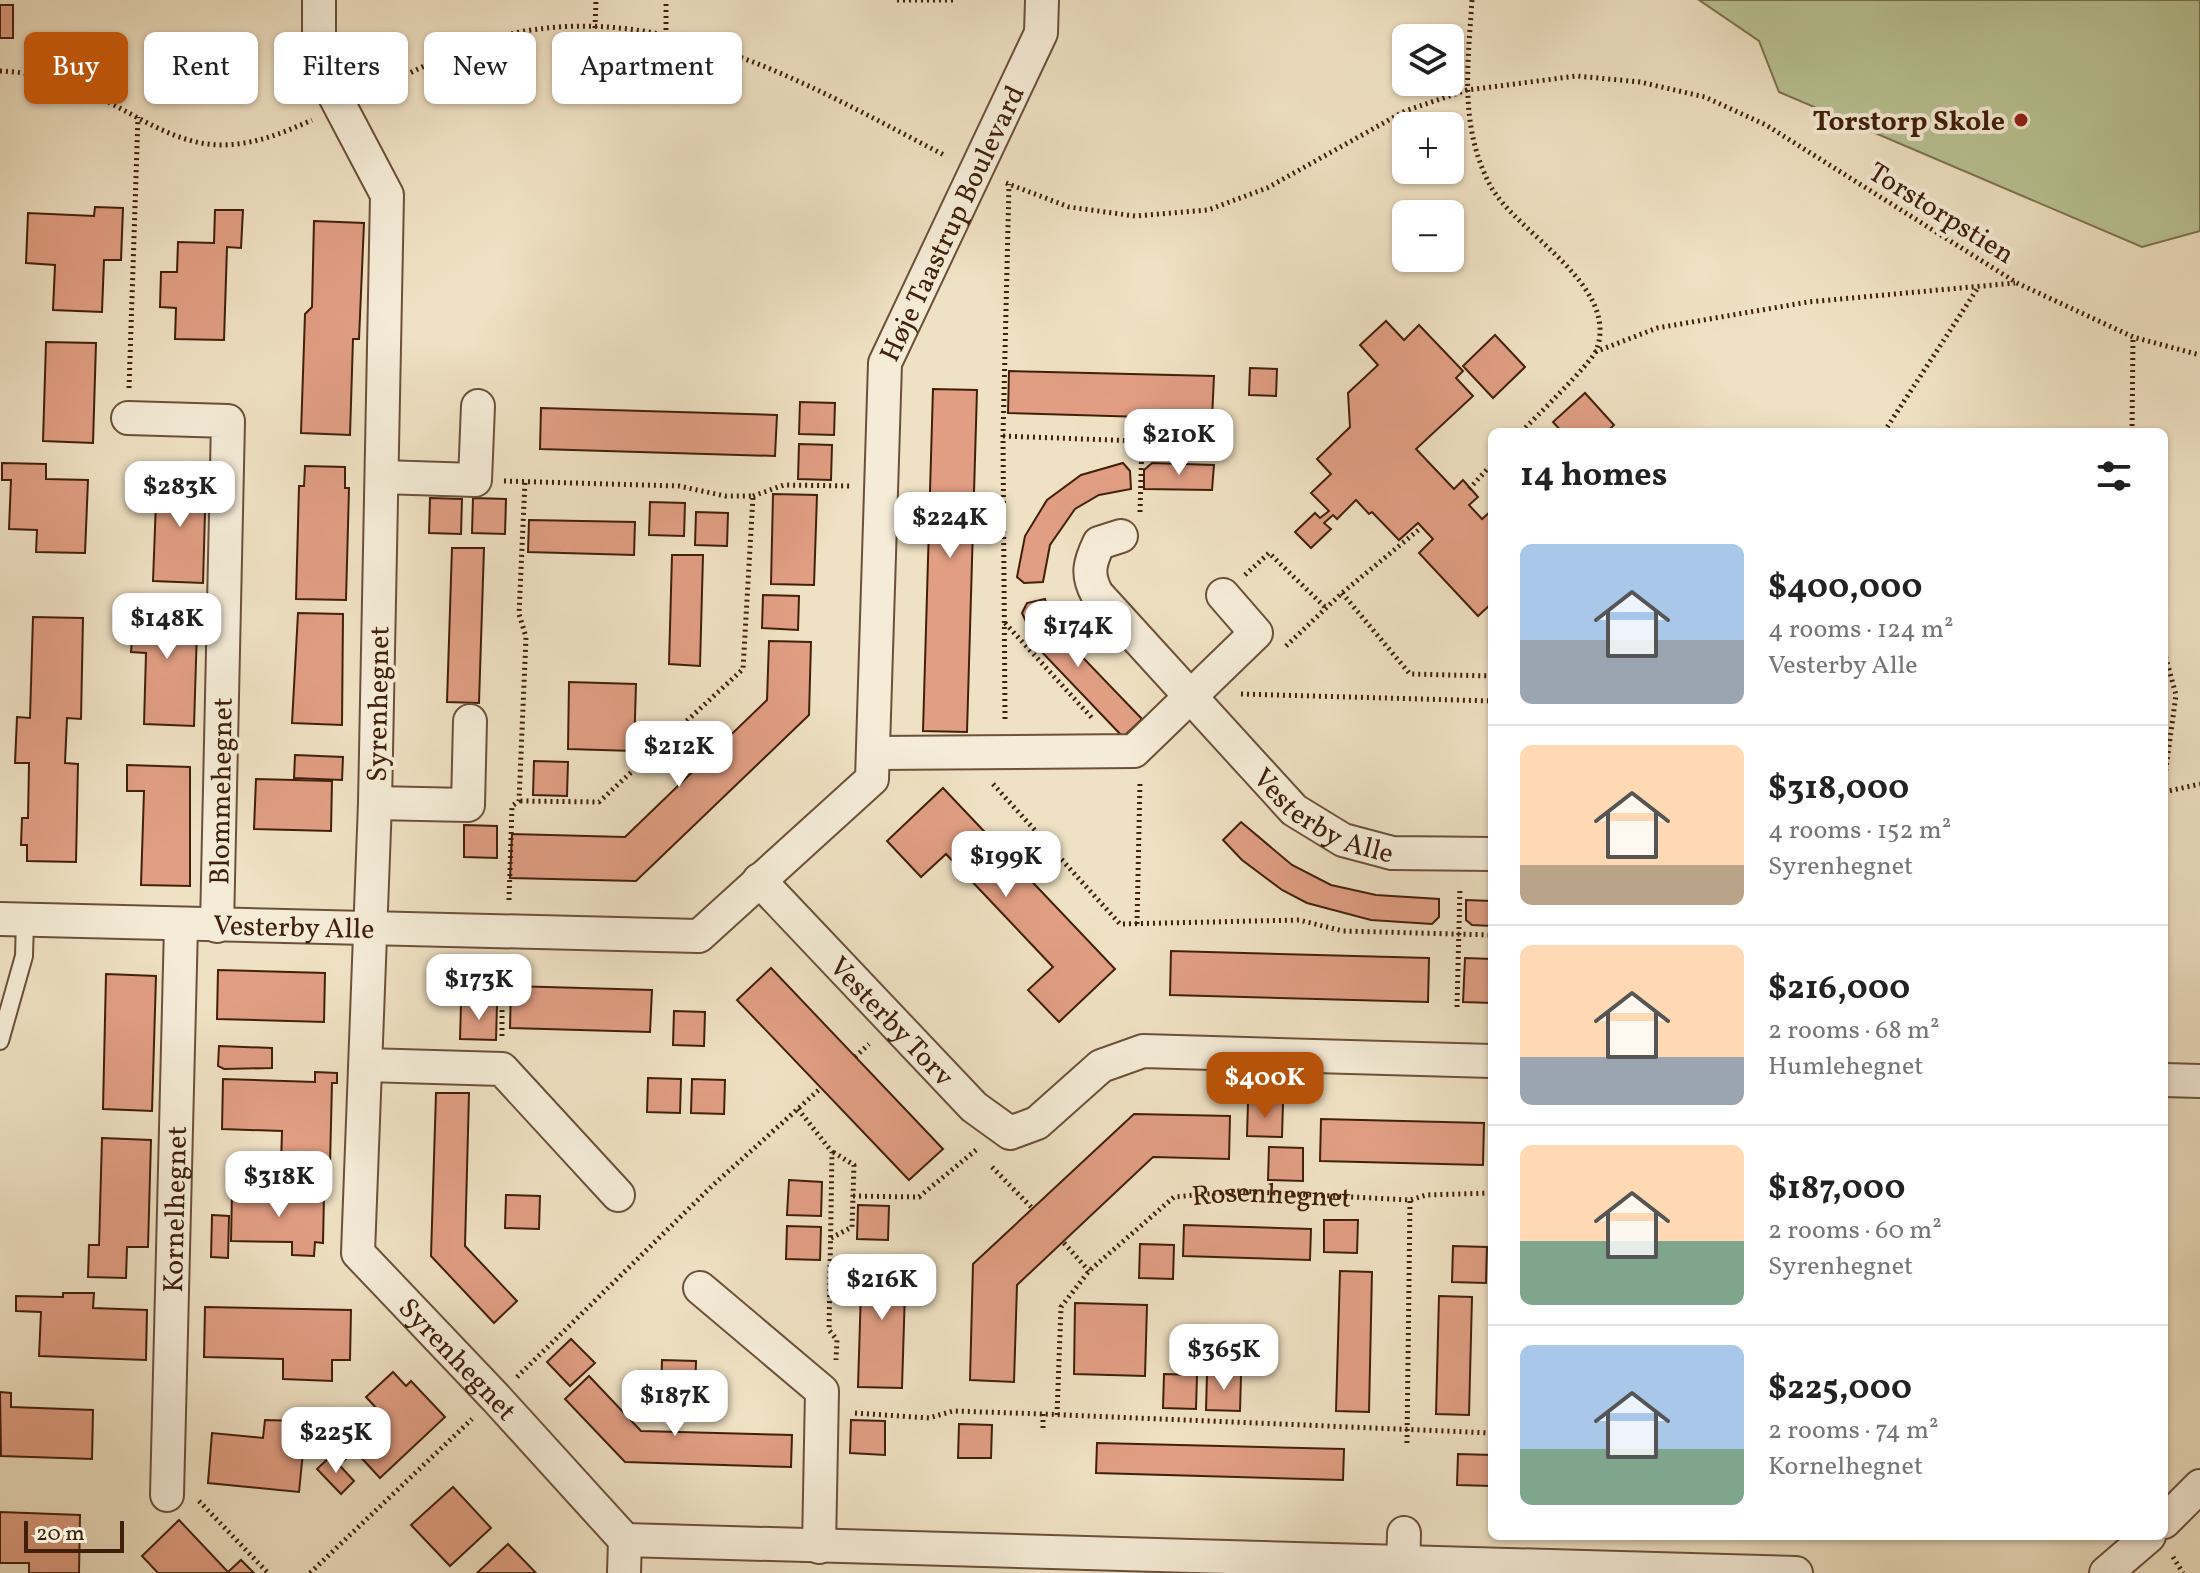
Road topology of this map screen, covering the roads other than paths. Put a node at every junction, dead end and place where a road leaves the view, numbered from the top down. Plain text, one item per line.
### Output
1 (319, 0) edge
2 (1042, 0) edge
3 (478, 406) dead end
4 (128, 418) road end
5 (382, 477) junction
6 (1121, 536) road end
7 (1223, 595) road end
8 (1189, 699) junction
9 (470, 721) dead end
10 (875, 753) junction
11 (375, 803) junction
12 (1476, 854) edge
13 (759, 880) junction
14 (13, 920) edge
15 (181, 925) junction
16 (217, 926) junction
17 (370, 928) junction
18 (0, 1041) edge
19 (1488, 1061) edge
20 (366, 1065) junction
21 (2168, 1080) edge
22 (2200, 1081) edge
23 (618, 1195) dead end
24 (700, 1288) dead end
25 (2200, 1486) edge
26 (167, 1495) road end
27 (2168, 1518) edge
28 (625, 1540) junction
29 (2144, 1540) edge
30 (819, 1547) junction
31 (1043, 1552) edge
32 (1404, 1556) edge
33 (1774, 1566) edge
34 (624, 1573) edge
35 (2106, 1573) edge

1 - 5 street, Syrenhegnet
2 - 10 street, Høje Taastrup Boulevard
3 - 5 street
4 - 16 street, Blommehegnet
5 - 11 street, Syrenhegnet
6 - 8 street, Vesterby Alle
7 - 8 street
8 - 10 street
8 - 12 street, Vesterby Alle
9 - 11 street
10 - 13 street, Høje Taastrup Boulevard
11 - 17 street, Syrenhegnet
13 - 17 street, Vesterby Alle
13 - 19 street, Vesterby Torv
14 - 15 street, Vesterby Alle
14 - 18 lane
15 - 16 street, Vesterby Alle
15 - 26 street, Kornelhegnet
16 - 17 street, Vesterby Alle
17 - 20 street, Syrenhegnet
20 - 23 street
20 - 28 street, Syrenhegnet
21 - 22 street
24 - 30 street
25 - 27 street
28 - 30 street
28 - 34 street
29 - 35 street
30 - 31 street
31 - 32 street
32 - 33 street

